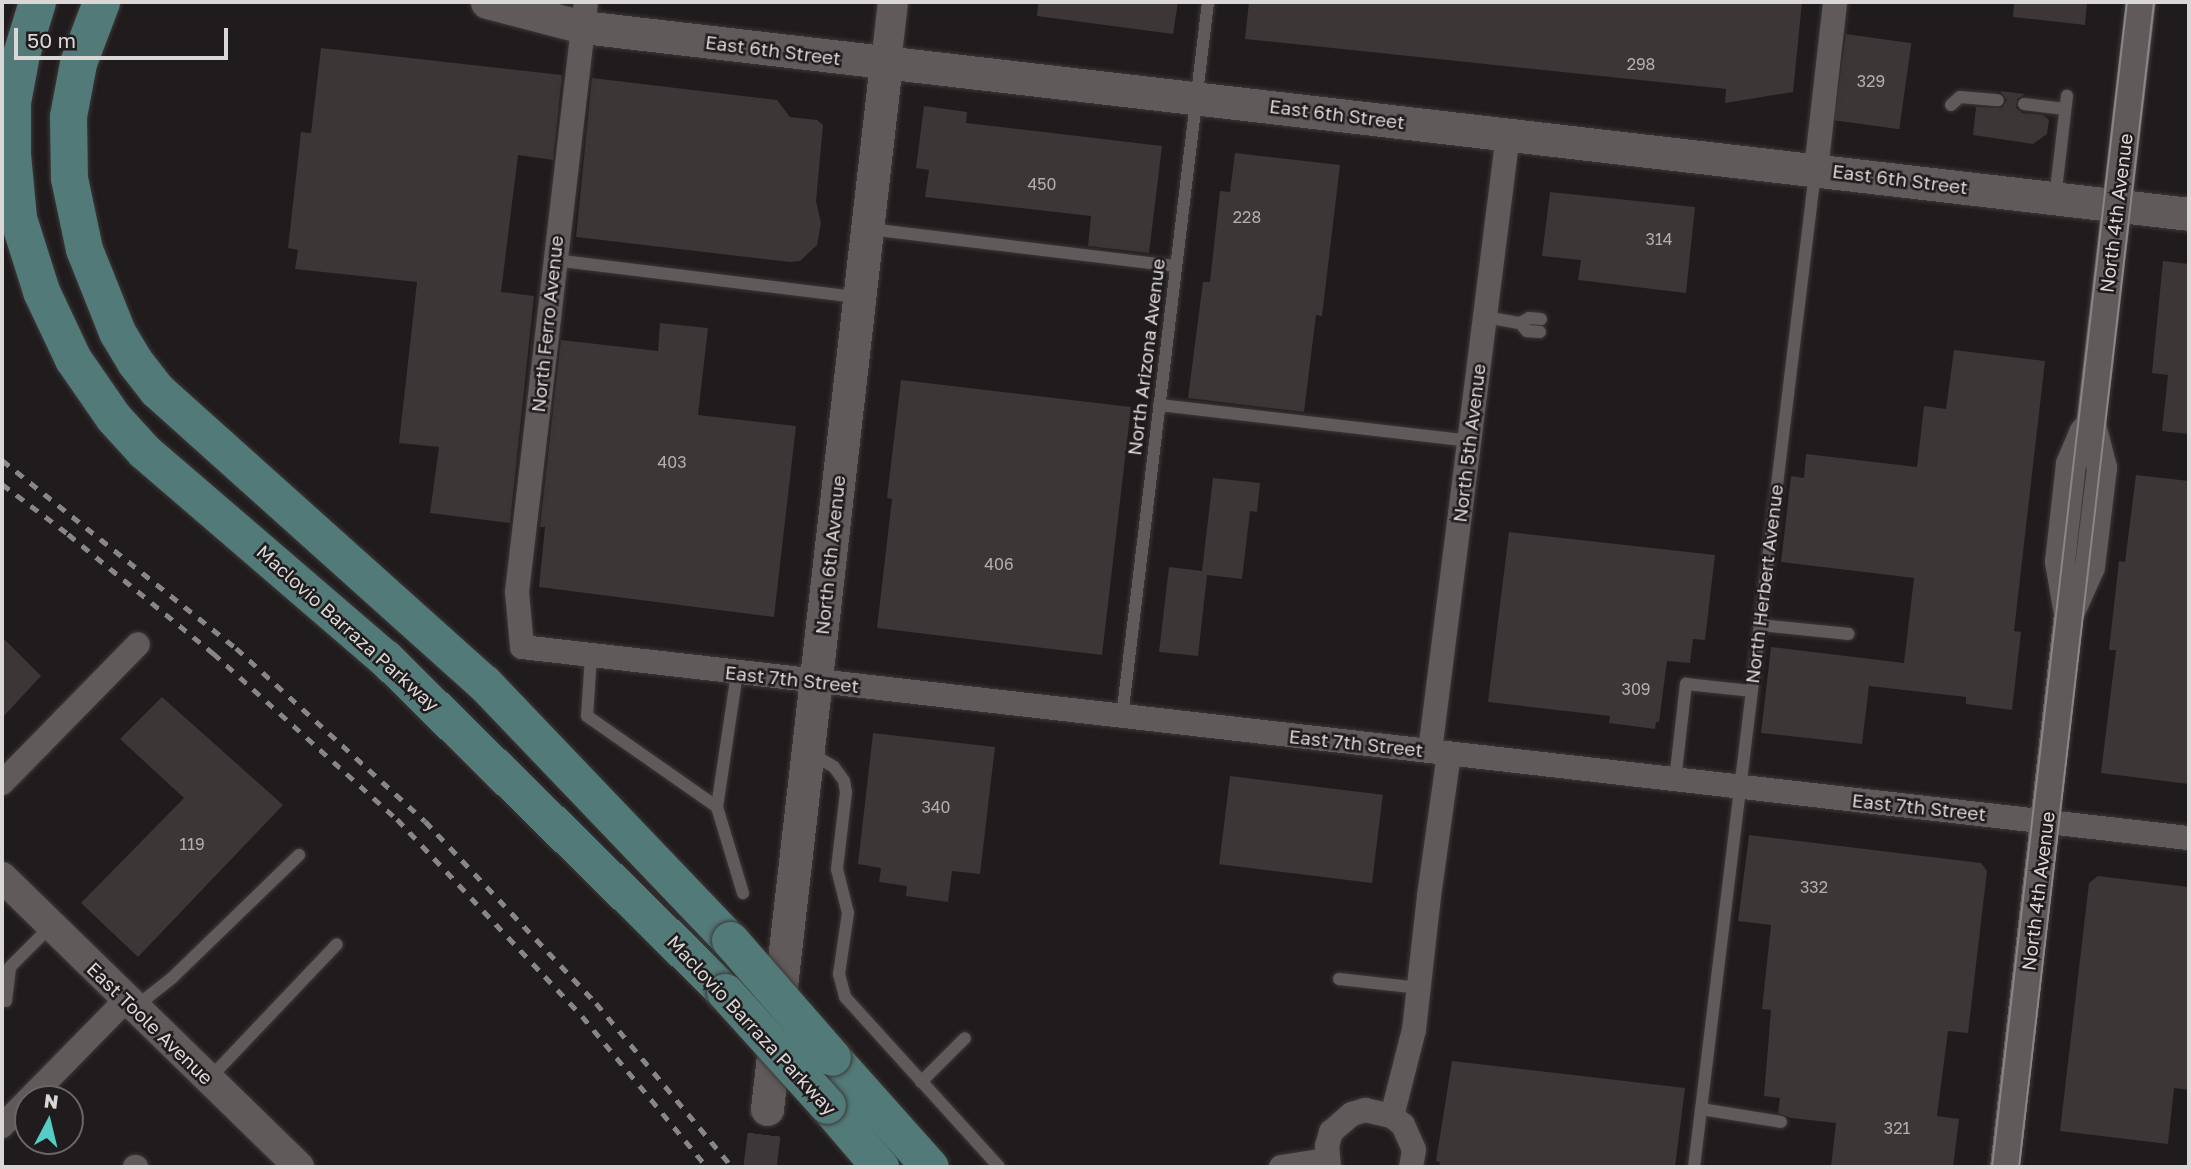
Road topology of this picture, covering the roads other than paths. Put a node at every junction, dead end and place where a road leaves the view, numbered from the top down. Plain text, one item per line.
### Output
1 (37, 2) edge
2 (101, 2) edge
3 (487, 2) edge
4 (893, 2) edge
5 (1208, 2) edge
6 (1835, 2) edge
7 (2141, 2) edge
8 (584, 14) edge
9 (886, 64) junction
10 (1197, 97) junction
11 (1998, 100) dead end
12 (2024, 104) dead end
13 (1951, 105) dead end
14 (1508, 134) junction
15 (1816, 170) junction
16 (2055, 198) junction
17 (2117, 206) junction
18 (2189, 214) edge
19 (865, 229) junction
20 (554, 260) junction
21 (1176, 266) junction
22 (858, 297) junction
23 (1485, 317) junction
24 (1541, 326) dead end
25 (1159, 405) junction
26 (1469, 441) junction
27 (1759, 625) junction
28 (1849, 634) dead end
29 (138, 644) dead end
30 (522, 647) joint
31 (590, 656) junction
32 (737, 673) junction
33 (817, 682) junction
34 (1751, 691) junction
35 (1122, 717) junction
36 (808, 751) junction
37 (1439, 753) junction
38 (1675, 780) junction
39 (2, 783) edge
40 (1739, 787) junction
41 (717, 807) junction
42 (2046, 822) junction
43 (2189, 838) edge
44 (299, 855) dead end
45 (2, 877) edge
46 (743, 892) dead end
47 (51, 926) junction
48 (337, 944) dead end
49 (1339, 979) dead end
50 (1419, 988) junction
51 (6, 1001) dead end
52 (129, 1005) junction
53 (965, 1038) dead end
54 (208, 1080) junction
55 (921, 1082) junction
56 (45, 1085) edge
57 (766, 1109) tunnel mouth
58 (1701, 1109) junction
59 (1392, 1116) junction
60 (1781, 1122) dead end
61 (1328, 1163) edge
62 (299, 1167) edge
63 (880, 1167) edge
64 (930, 1167) edge
65 (999, 1167) edge
66 (1281, 1167) edge
67 (1411, 1167) edge
68 (1694, 1167) edge
69 (2005, 1167) edge

1 - 63 main road, Maclovio Barraza Parkway, bridge
2 - 64 main road, Maclovio Barraza Parkway, bridge
3 - 8 main road, East 6th Street
4 - 9 street, North 6th Avenue
5 - 10 lane, North Arizona Avenue
6 - 15 street, North Herbert Avenue
7 - 17 street, North 4th Avenue
8 - 9 main road, East 6th Street
8 - 20 street, North Ferro Avenue
9 - 10 main road, East 6th Street
9 - 19 main road, North 6th Avenue
10 - 14 main road, East 6th Street
10 - 21 lane, North Arizona Avenue
11 - 13 lane
12 - 16 lane
14 - 15 main road, East 6th Street
14 - 23 street, North 5th Avenue
15 - 16 main road, East 6th Street
15 - 27 lane, North Herbert Avenue
16 - 17 main road, East 6th Street
17 - 18 main road, East 6th Street
17 - 42 street, North 4th Avenue
19 - 21 lane
19 - 22 main road, North 6th Avenue
20 - 22 lane
20 - 30 street, North Ferro Avenue
21 - 25 lane, North Arizona Avenue
22 - 33 main road, North 6th Avenue
23 - 24 lane
23 - 26 street, North 5th Avenue
25 - 26 lane
25 - 35 lane, North Arizona Avenue
26 - 37 street, North 5th Avenue
27 - 28 lane
27 - 34 lane, North Herbert Avenue
29 - 39 street
30 - 31 street, East 7th Street
31 - 32 street, East 7th Street
31 - 41 lane
32 - 33 street, East 7th Street
32 - 41 lane
33 - 35 street, East 7th Street
33 - 36 main road, North 6th Avenue
34 - 38 lane
34 - 40 lane, North Herbert Avenue
35 - 37 street, East 7th Street
36 - 55 lane
36 - 57 main road, North 6th Avenue
37 - 38 street, East 7th Street
37 - 50 street, North 5th Avenue
38 - 40 street, East 7th Street
40 - 42 street, East 7th Street
40 - 58 lane, North Herbert Avenue
41 - 46 lane
42 - 43 street, East 7th Street
42 - 69 street, North 4th Avenue
44 - 52 lane
45 - 47 street, East Toole Avenue
47 - 51 lane
47 - 52 street, East Toole Avenue
48 - 54 lane
49 - 50 lane
50 - 59 street, North 5th Avenue
52 - 54 street, East Toole Avenue
52 - 56 street
53 - 55 lane
54 - 62 street, East Toole Avenue
55 - 65 lane
58 - 60 lane
58 - 68 lane, North Herbert Avenue
59 - 61 street
59 - 67 street
61 - 66 street

